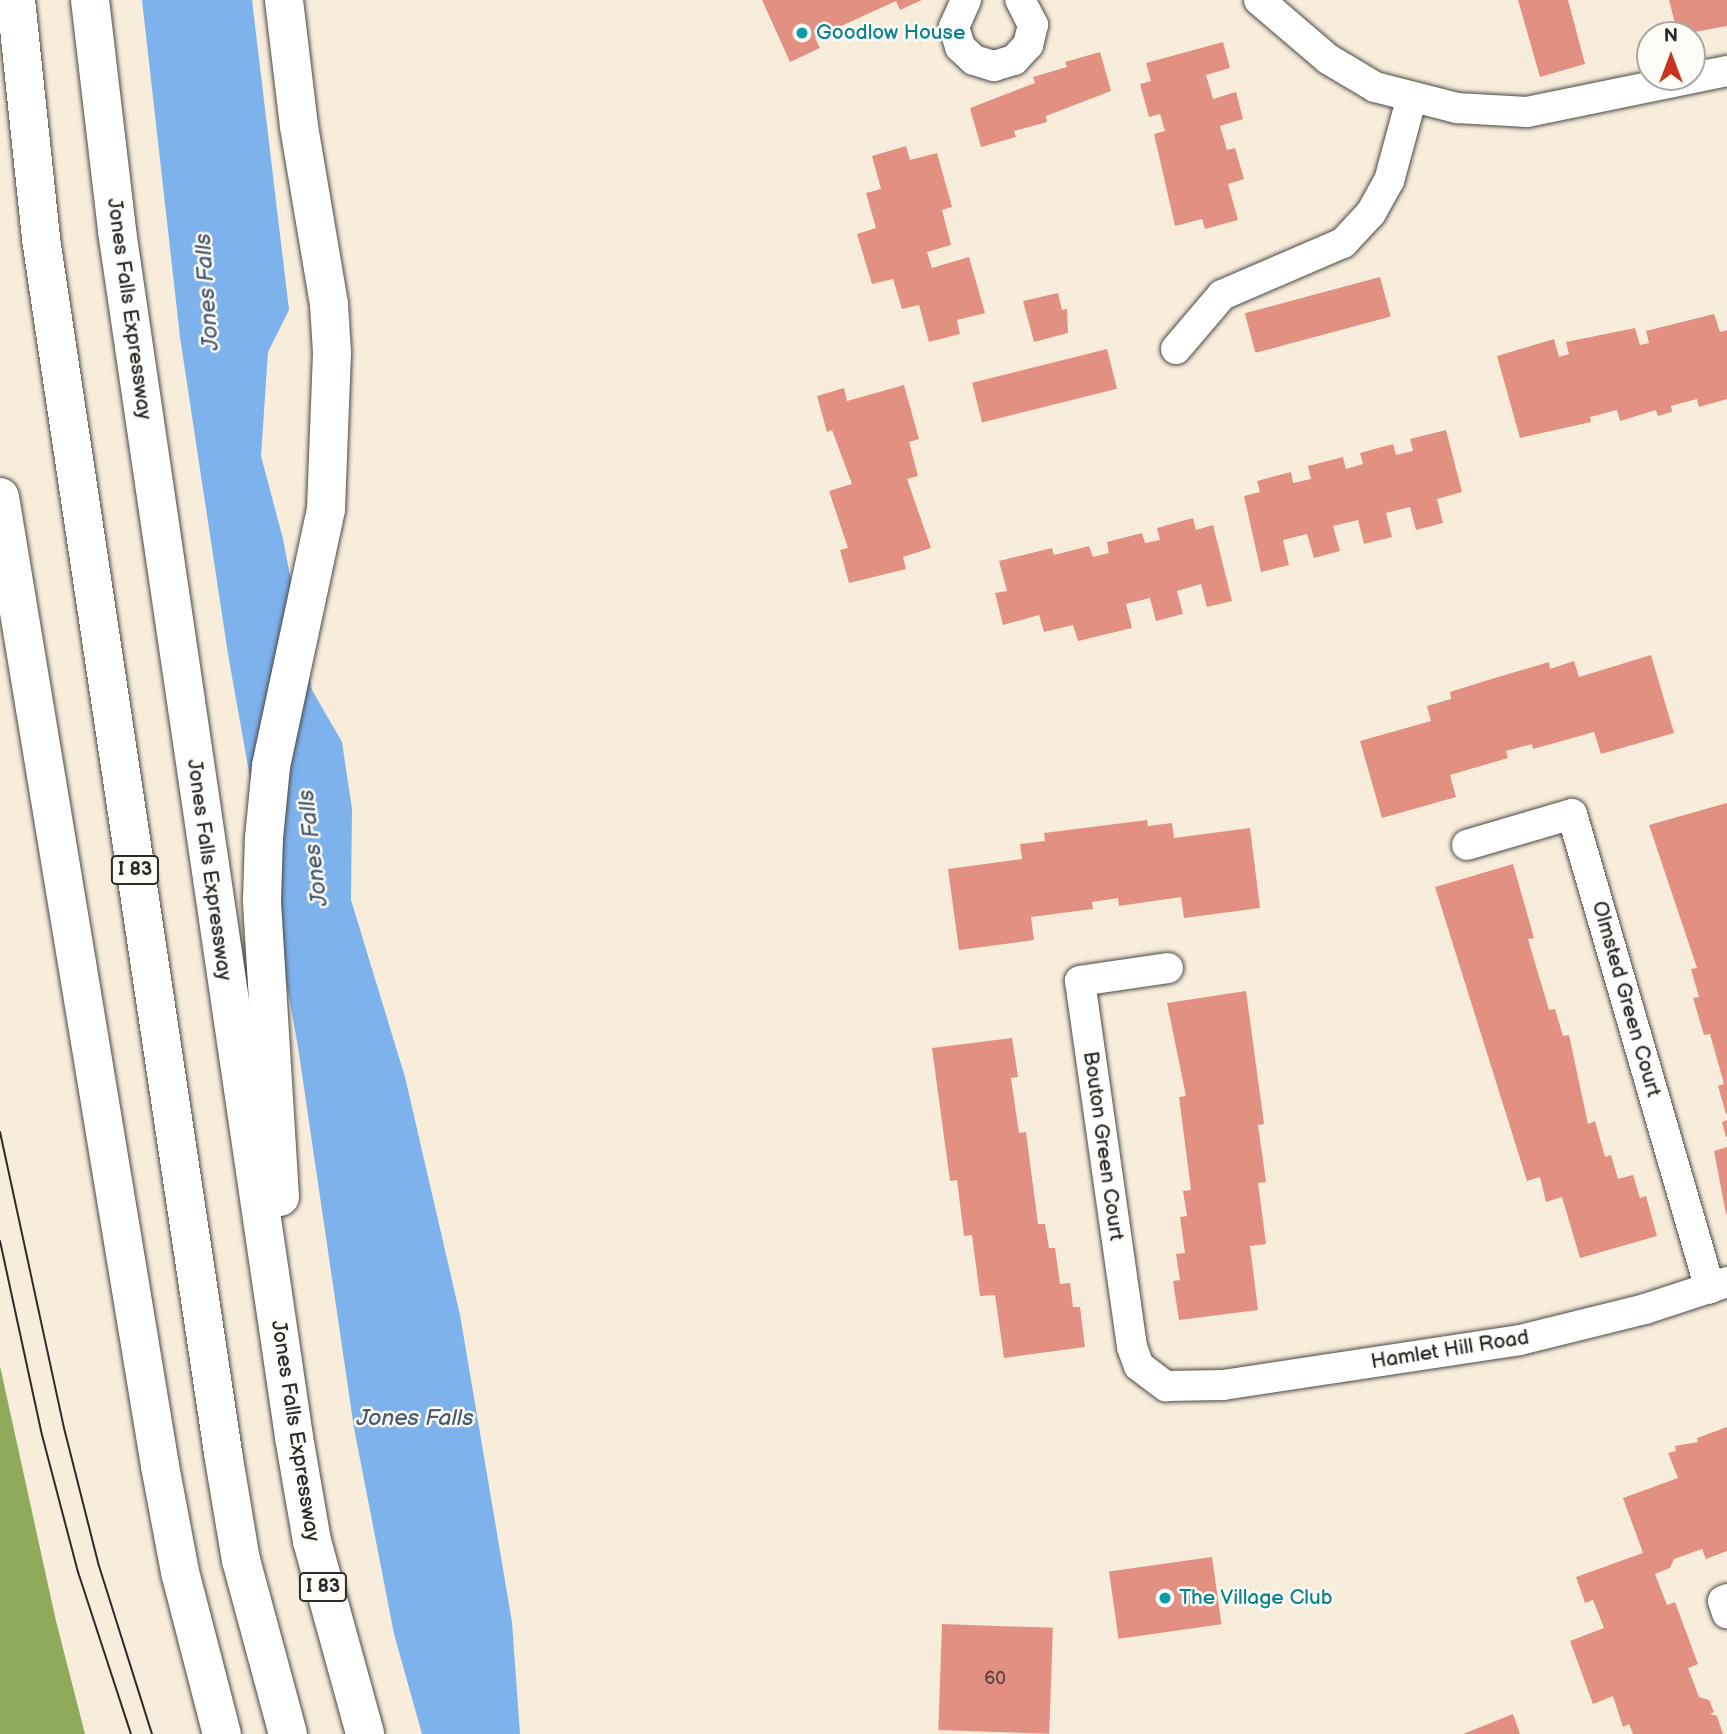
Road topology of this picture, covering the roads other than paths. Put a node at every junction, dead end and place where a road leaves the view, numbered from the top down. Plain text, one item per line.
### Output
1 (16, 0) edge
2 (90, 0) edge
3 (284, 0) edge
4 (966, 0) edge
5 (1259, 0) edge
6 (1029, 2) edge
7 (1727, 71) edge
8 (1411, 100) junction
9 (1177, 349) dead end
10 (0, 497) edge
11 (1467, 845) dead end
12 (1168, 968) dead end
13 (1718, 1285) edge
14 (1166, 1386) joint
15 (294, 1437) junction
16 (1727, 1599) edge
17 (1727, 1613) edge
18 (222, 1734) edge
19 (288, 1734) edge
20 (365, 1734) edge

1 - 19 highway, I 83
2 - 15 highway, Jones Falls Expressway / I 83
3 - 15 highway
4 - 6 street
5 - 8 street
7 - 8 street
8 - 9 street
10 - 18 highway
11 - 13 street, Olmsted Green Court
12 - 14 street, Bouton Green Court
13 - 14 street, Hamlet Hill Road
15 - 20 highway, Jones Falls Expressway / I 83
16 - 17 street

